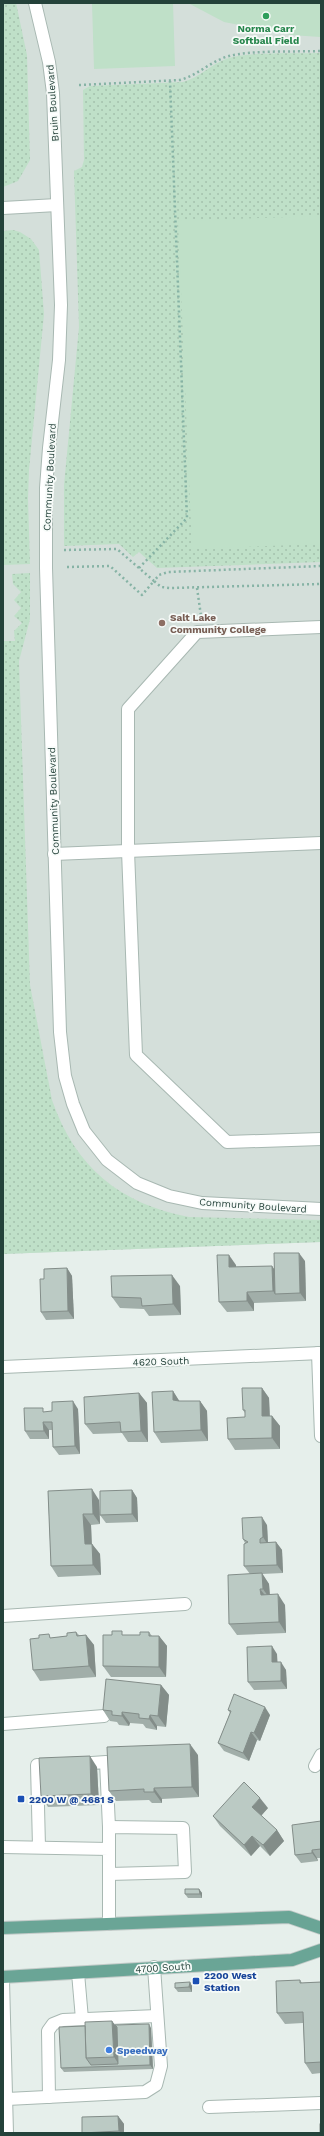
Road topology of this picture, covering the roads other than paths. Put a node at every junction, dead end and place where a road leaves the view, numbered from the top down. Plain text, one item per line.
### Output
1 (35, 3) edge
2 (58, 206) junction
3 (3, 208) edge
4 (321, 627) edge
5 (321, 843) edge
6 (128, 851) junction
7 (54, 854) junction
8 (321, 1139) edge
9 (321, 1209) edge
10 (320, 1353) edge
11 (3, 1368) edge
12 (321, 1436) edge
13 (186, 1604) dead end
14 (3, 1616) edge
15 (104, 1716) edge
16 (3, 1724) edge
17 (321, 1755) edge
18 (315, 1766) dead end
19 (109, 1827) junction
20 (3, 1847) edge
21 (39, 1847) junction
22 (109, 1849) junction
23 (109, 1874) junction
24 (109, 1924) junction
25 (3, 1928) edge
26 (321, 1928) edge
27 (321, 1950) edge
28 (154, 1967) junction
29 (78, 1973) junction
30 (3, 1979) edge
31 (157, 2016) junction
32 (82, 2019) junction
33 (49, 2097) junction
34 (7, 2099) junction
35 (321, 2103) edge
36 (209, 2107) dead end
37 (6, 2133) edge

1 - 2 street, Bruin Boulevard
2 - 3 street
2 - 7 street, Community Boulevard
4 - 6 street
5 - 6 street
6 - 7 street
6 - 8 street
7 - 9 street, Community Boulevard
10 - 11 street, 4620 South
10 - 12 street
13 - 14 street
15 - 16 street
17 - 18 street
19 - 21 street
19 - 22 street
19 - 23 street
20 - 21 street
21 - 22 street
22 - 23 street
23 - 24 street
24 - 25 main road
24 - 26 main road
27 - 28 main road, 4700 South
28 - 29 main road, 4700 South
28 - 31 street
29 - 30 main road, 4700 South
29 - 32 street
30 - 34 street
31 - 32 street
31 - 33 street
32 - 33 street
33 - 34 street
34 - 37 street
35 - 36 street

